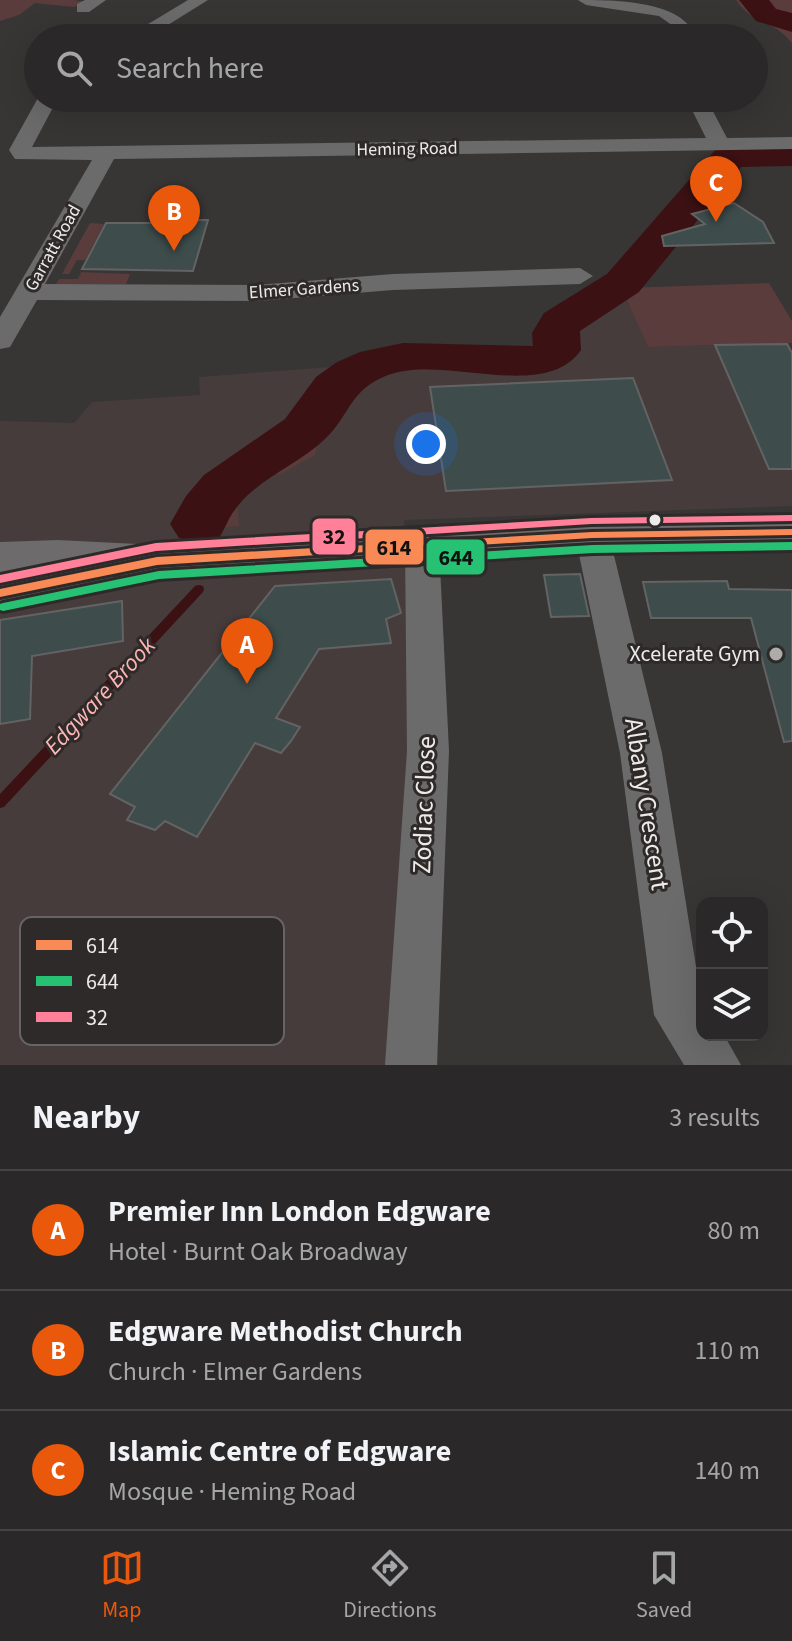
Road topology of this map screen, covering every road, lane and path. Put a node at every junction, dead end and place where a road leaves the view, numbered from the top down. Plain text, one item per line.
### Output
1 (200, 0) edge
2 (586, 0) edge
3 (158, 24) edge
4 (681, 24) edge
5 (40, 112) edge
6 (703, 112) edge
7 (792, 143) edge
8 (720, 144) junction
9 (106, 154) junction
10 (580, 276) dead end
11 (29, 292) junction
12 (0, 341) edge
13 (792, 532) edge
14 (592, 535) junction
15 (422, 545) junction
16 (0, 558) edge
17 (157, 561) junction
18 (0, 593) edge
19 (411, 1065) edge
20 (715, 1065) edge

1 - 3 street
2 - 4 street
5 - 9 street, Heming Road
6 - 8 street
7 - 8 street, Heming Road
8 - 9 street, Heming Road
9 - 11 street, Garratt Road
10 - 11 street, Elmer Gardens
11 - 12 street, Garratt Road
13 - 14 main road
14 - 15 main road
14 - 20 street, Albany Crescent
15 - 17 main road
15 - 19 street, Zodiac Close
16 - 17 main road
17 - 18 main road

